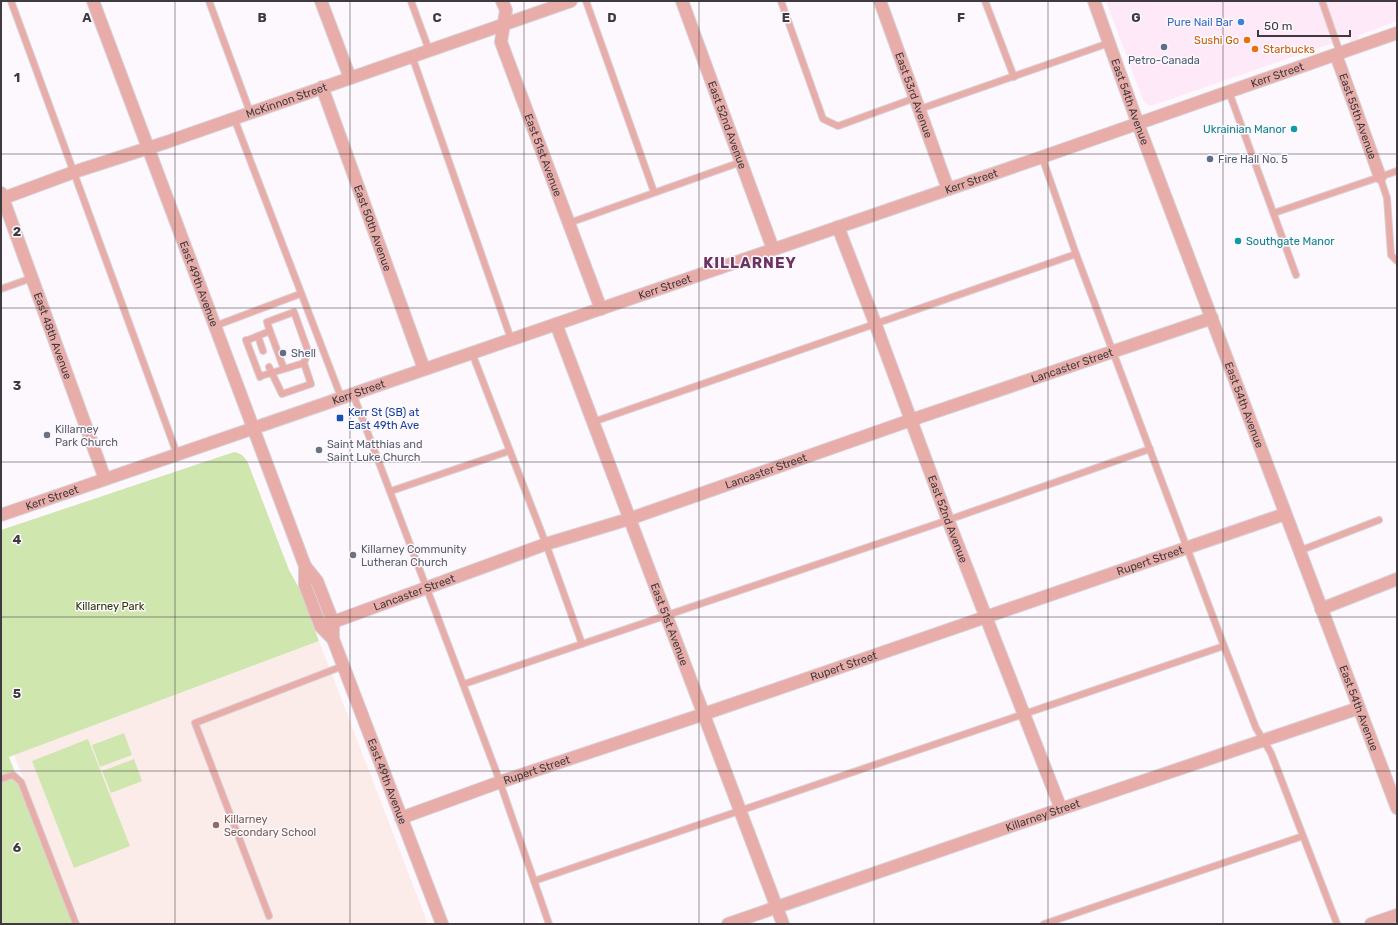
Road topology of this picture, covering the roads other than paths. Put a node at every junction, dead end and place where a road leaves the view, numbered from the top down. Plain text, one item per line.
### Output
1 (12, 1) edge
2 (93, 1) edge
3 (209, 1) edge
4 (321, 1) edge
5 (411, 1) edge
6 (502, 1) edge
7 (571, 1) edge
8 (586, 1) edge
9 (682, 1) edge
10 (781, 1) edge
11 (880, 1) edge
12 (985, 1) edge
13 (1094, 1) edge
14 (1322, 1) edge
15 (503, 25) junction
16 (1397, 33) edge
17 (1109, 43) junction
18 (429, 50) junction
19 (1338, 54) junction
20 (412, 56) junction
21 (1014, 77) junction
22 (350, 78) junction
23 (322, 87) junction
24 (1229, 92) junction
25 (918, 104) junction
26 (250, 112) junction
27 (234, 118) junction
28 (1138, 124) junction
29 (147, 148) junction
30 (1042, 157) junction
31 (741, 162) junction
32 (1397, 171) edge
33 (74, 172) junction
34 (1380, 176) junction
35 (948, 189) junction
36 (654, 192) junction
37 (2, 197) edge
38 (1274, 213) junction
39 (569, 223) junction
40 (838, 227) junction
41 (773, 250) junction
42 (1076, 254) junction
43 (1397, 261) edge
44 (1296, 275) dead end
45 (32, 278) junction
46 (1, 289) edge
47 (300, 294) junction
48 (601, 308) junction
49 (1212, 318) junction
50 (875, 323) junction
51 (556, 324) junction
52 (215, 326) junction
53 (270, 331) junction
54 (258, 336) junction
55 (511, 339) junction
56 (263, 351) dead end
57 (1114, 351) junction
58 (472, 353) junction
59 (304, 363) junction
60 (284, 369) junction
61 (424, 369) junction
62 (270, 370) junction
63 (353, 394) junction
64 (341, 398) junction
65 (911, 420) junction
66 (593, 422) junction
67 (253, 428) junction
68 (1150, 449) junction
69 (509, 451) junction
70 (177, 454) junction
71 (105, 479) junction
72 (390, 491) junction
73 (1285, 514) junction
74 (1, 515) edge
75 (629, 519) junction
76 (948, 520) junction
77 (1379, 520) dead end
78 (546, 544) junction
79 (1188, 547) junction
80 (1299, 551) junction
81 (305, 566) junction
82 (1397, 579) edge
83 (428, 588) junction
84 (1321, 608) junction
85 (667, 616) junction
86 (986, 616) junction
87 (333, 622) junction
88 (321, 627) junction
89 (333, 639) junction
90 (582, 644) junction
91 (1224, 646) junction
92 (343, 666) junction
93 (464, 684) junction
94 (1359, 708) junction
95 (1023, 713) junction
96 (704, 714) junction
97 (1264, 740) junction
98 (1, 779) edge
99 (500, 782) junction
100 (1397, 808) edge
101 (1061, 809) junction
102 (740, 811) junction
103 (402, 818) junction
104 (1303, 836) junction
105 (534, 881) junction
106 (777, 907) junction
107 (1397, 915) edge
108 (269, 916) dead end
109 (76, 924) edge
110 (442, 924) edge
111 (549, 924) edge
112 (728, 924) edge
113 (783, 924) edge
114 (1044, 924) edge
115 (1337, 924) edge
116 (1371, 924) edge

1 - 33 lane
2 - 29 street, East 49th Avenue
3 - 26 lane
4 - 22 street
5 - 18 lane
6 - 15 street, East 51st Avenue
7 - 15 street, McKinnon Street
8 - 36 lane
9 - 31 street, East 52nd Avenue
10 - 25 lane
11 - 25 street, East 53rd Avenue
12 - 21 lane
13 - 17 street, East 54th Avenue
14 - 19 lane
15 - 18 street, McKinnon Street
15 - 39 street, East 51st Avenue
16 - 19 street, Kerr Street
17 - 21 lane
17 - 28 street, East 54th Avenue
18 - 20 street, McKinnon Street
19 - 24 street, Kerr Street
19 - 34 street, East 55th Avenue
20 - 22 street, McKinnon Street
20 - 55 lane
21 - 25 lane
22 - 23 street, McKinnon Street
23 - 26 street, McKinnon Street
23 - 61 street, East 50th Avenue
24 - 28 street, Kerr Street
24 - 38 lane
25 - 35 street, East 53rd Avenue
26 - 27 street, McKinnon Street
27 - 29 street, McKinnon Street
27 - 47 lane
28 - 30 street, Kerr Street
28 - 49 street, East 54th Avenue
29 - 33 street, McKinnon Street
29 - 52 street, East 49th Avenue
30 - 35 street, Kerr Street
30 - 42 lane
31 - 36 lane
31 - 41 street, East 52nd Avenue
32 - 34 lane
33 - 37 street, McKinnon Street
33 - 70 lane
34 - 38 lane
34 - 43 lane
35 - 40 street, Kerr Street
36 - 39 lane
37 - 45 street, East 48th Avenue
38 - 44 lane
39 - 48 street, East 51st Avenue
40 - 41 street, Kerr Street
40 - 50 street, East 52nd Avenue
41 - 48 street, Kerr Street
42 - 50 lane
42 - 57 lane
45 - 46 lane
45 - 71 street, East 48th Avenue
47 - 52 lane
47 - 64 lane
48 - 51 street, Kerr Street
49 - 57 street, Lancaster Street
49 - 73 street, East 54th Avenue
50 - 65 street, East 52nd Avenue
50 - 66 lane
51 - 55 street, Kerr Street
51 - 66 street, East 51st Avenue
52 - 67 street, East 49th Avenue
53 - 54 lane
53 - 59 lane
53 - 60 lane
54 - 56 lane
54 - 62 lane
55 - 58 street, Kerr Street
57 - 65 street, Lancaster Street
57 - 68 lane
58 - 61 street, Kerr Street
58 - 69 lane
59 - 60 lane
59 - 62 lane
60 - 62 lane
61 - 63 street, Kerr Street
63 - 64 street, Kerr Street
63 - 72 lane
64 - 67 street, Kerr Street
65 - 75 street, Lancaster Street
65 - 76 street, East 52nd Avenue
66 - 75 street, East 51st Avenue
67 - 70 street, Kerr Street
67 - 81 street, East 49th Avenue
68 - 76 lane
68 - 79 lane
69 - 72 lane
69 - 78 lane
70 - 71 street, Kerr Street
71 - 74 street, Kerr Street
72 - 83 lane
73 - 79 street, Rupert Street
73 - 80 street, East 54th Avenue
75 - 78 street, Lancaster Street
75 - 85 street, East 51st Avenue
76 - 85 lane
76 - 86 street, East 52nd Avenue
77 - 80 lane
78 - 83 street, Lancaster Street
78 - 90 lane
79 - 86 street, Rupert Street
79 - 91 lane
80 - 84 street, East 54th Avenue
81 - 87 street, East 49th Avenue
81 - 88 street, East 49th Avenue
82 - 84 street
83 - 87 street, Lancaster Street
83 - 93 lane
84 - 94 street, East 54th Avenue
85 - 90 lane
85 - 96 street, East 51st Avenue
86 - 95 street, East 52nd Avenue
86 - 96 street, Rupert Street
87 - 88 street, Lancaster Street
87 - 89 street, East 49th Avenue
88 - 89 street, East 49th Avenue
89 - 92 street, East 49th Avenue
90 - 93 lane
91 - 95 lane
91 - 97 lane
92 - 103 street, East 49th Avenue
92 - 108 lane
93 - 99 lane
94 - 97 street, Killarney Street
94 - 100 street, East 54th Avenue
95 - 101 street, East 52nd Avenue
95 - 102 lane
96 - 99 street, Rupert Street
96 - 102 street, East 51st Avenue
97 - 101 street, Killarney Street
97 - 104 lane
98 - 109 lane
99 - 103 street, Rupert Street
99 - 105 lane
101 - 106 street, Killarney Street
102 - 105 lane
102 - 106 street, East 51st Avenue
103 - 110 street, East 49th Avenue
104 - 114 lane
104 - 115 lane
105 - 111 lane
106 - 112 street, Killarney Street
106 - 113 street, East 51st Avenue
107 - 116 street

